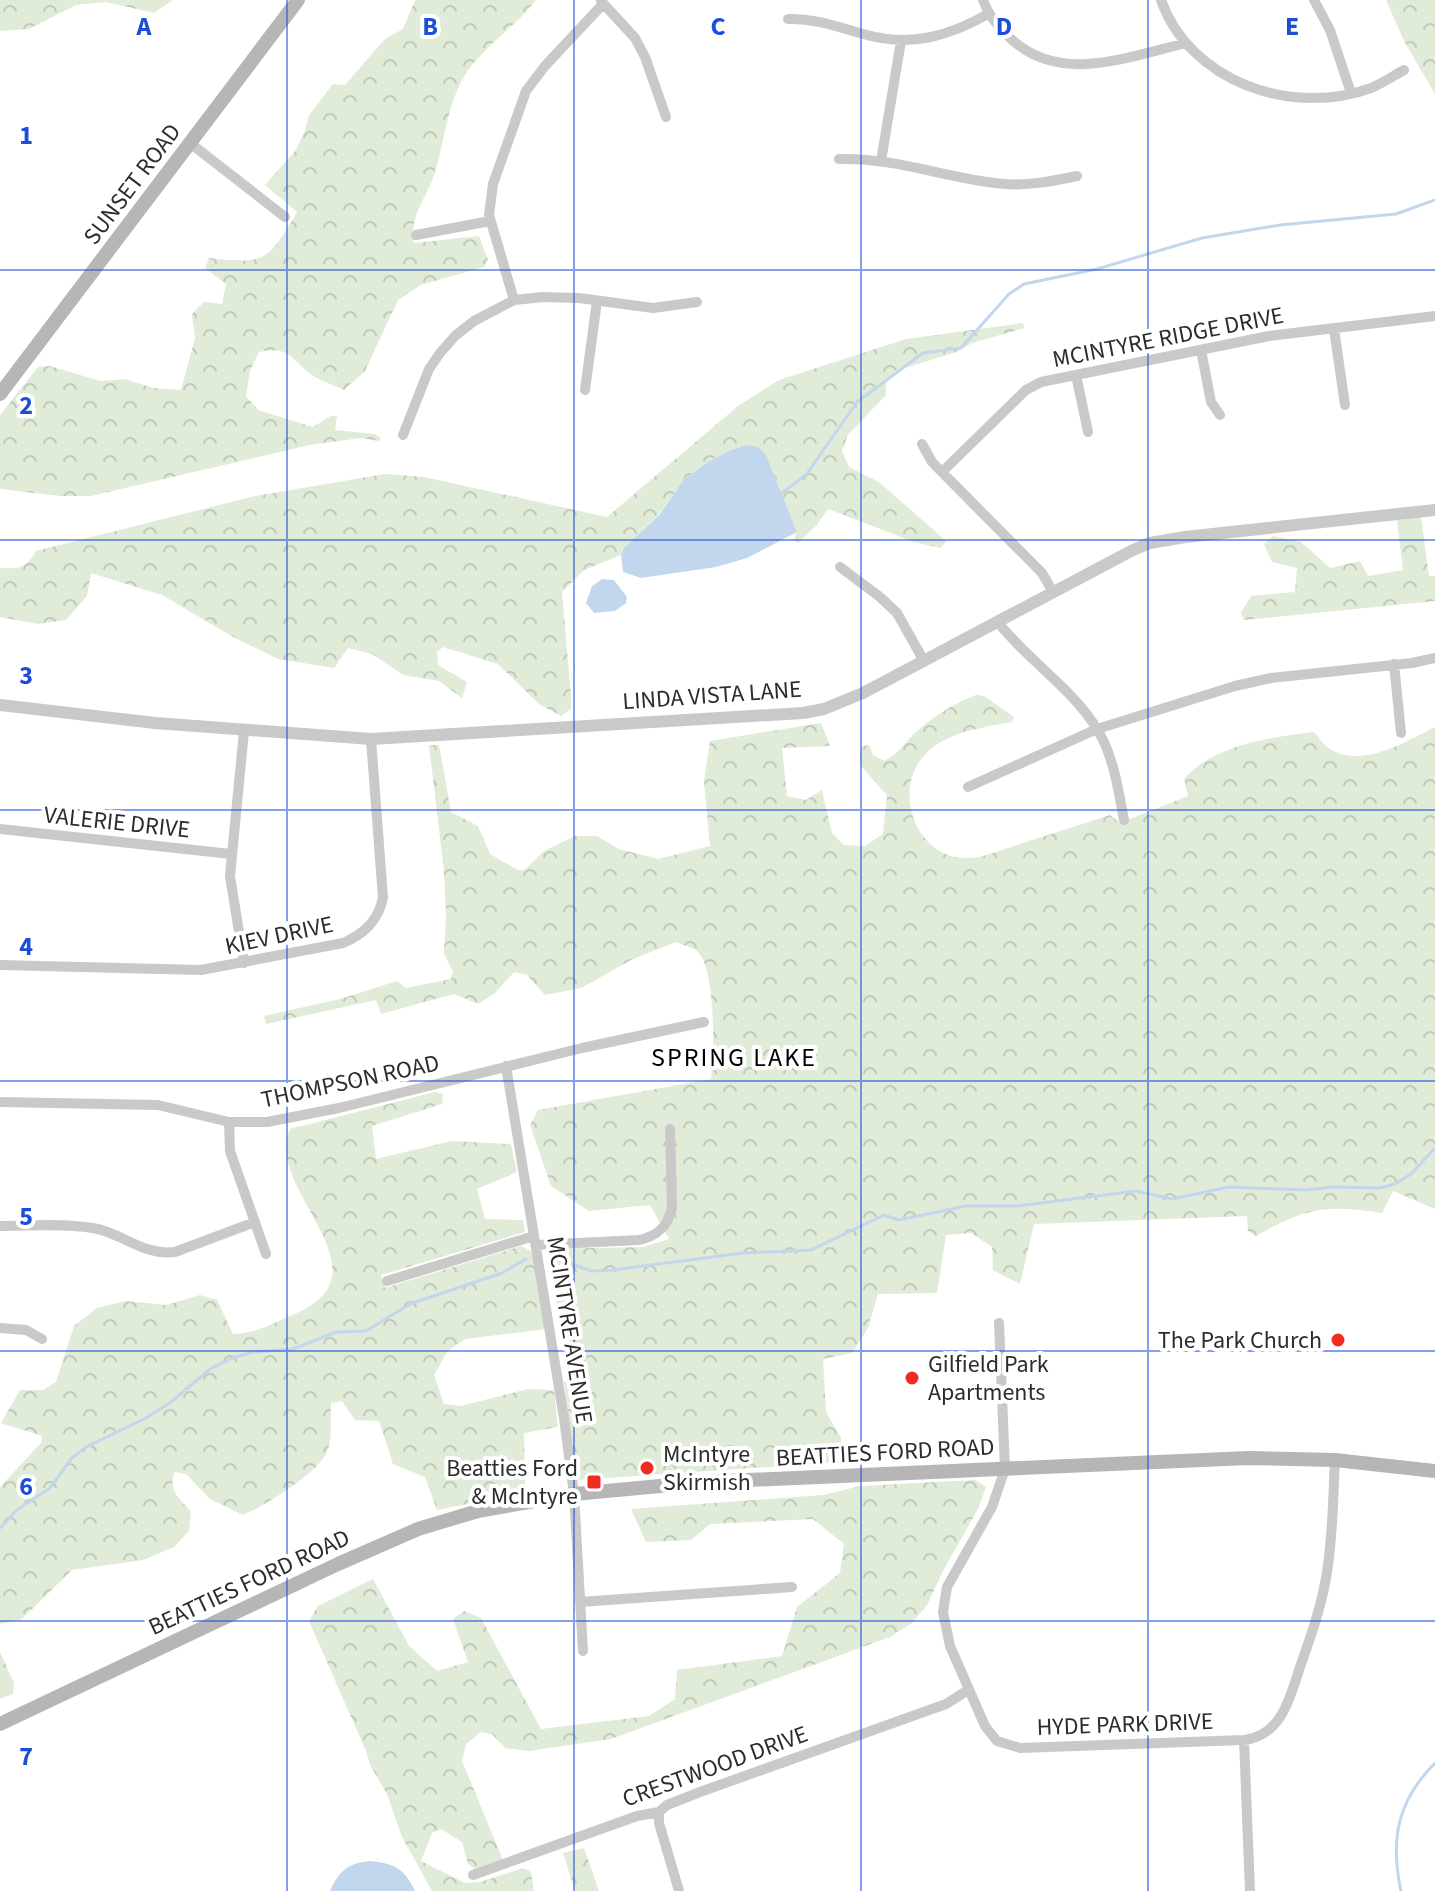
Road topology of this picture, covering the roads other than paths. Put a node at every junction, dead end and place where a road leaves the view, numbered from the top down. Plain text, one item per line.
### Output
1 (298, 0) edge
2 (983, 0) edge
3 (1161, 0) edge
4 (1314, 0) edge
5 (602, 2) edge
6 (988, 14) junction
7 (788, 19) dead end
8 (901, 41) junction
9 (1186, 43) junction
10 (1404, 70) dead end
11 (1351, 93) junction
12 (666, 117) dead end
13 (190, 143) junction
14 (839, 159) dead end
15 (881, 161) junction
16 (1077, 176) dead end
17 (285, 217) dead end
18 (490, 221) junction
19 (416, 235) dead end
20 (514, 300) junction
21 (597, 301) junction
22 (697, 302) dead end
23 (1435, 316) edge
24 (1334, 329) junction
25 (1201, 350) junction
26 (1076, 375) junction
27 (585, 390) dead end
28 (0, 394) edge
29 (1345, 405) dead end
30 (1220, 415) dead end
31 (1088, 432) dead end
32 (403, 435) dead end
33 (922, 444) dead end
34 (942, 472) junction
35 (1435, 510) edge
36 (840, 567) dead end
37 (1053, 592) junction
38 (997, 621) junction
39 (1435, 658) edge
40 (924, 661) junction
41 (1394, 664) junction
42 (0, 706) edge
43 (1097, 729) junction
44 (244, 731) junction
45 (1401, 733) dead end
46 (371, 739) junction
47 (968, 787) dead end
48 (1124, 820) dead end
49 (0, 829) edge
50 (231, 854) junction
51 (244, 963) junction
52 (0, 965) edge
53 (704, 1022) dead end
54 (506, 1066) junction
55 (0, 1102) edge
56 (229, 1122) junction
57 (670, 1129) dead end
58 (255, 1222) junction
59 (0, 1226) edge
60 (535, 1240) junction
61 (266, 1254) dead end
62 (387, 1281) dead end
63 (999, 1323) dead end
64 (0, 1328) edge
65 (42, 1339) dead end
66 (1335, 1460) junction
67 (1005, 1469) junction
68 (1435, 1471) edge
69 (574, 1494) junction
70 (792, 1587) dead end
71 (580, 1602) junction
72 (583, 1651) dead end
73 (968, 1690) junction
74 (0, 1724) edge
75 (1244, 1740) junction
76 (659, 1812) junction
77 (473, 1875) dead end
78 (679, 1891) edge
79 (1250, 1891) edge

1 - 13 main road, SUNSET ROAD
2 - 6 street
3 - 9 street
4 - 11 street
5 - 12 street
5 - 18 street
6 - 8 street
6 - 9 street
7 - 8 street
8 - 15 street
9 - 11 street
10 - 11 street
13 - 17 street
13 - 28 main road, SUNSET ROAD
14 - 15 street
15 - 16 street
18 - 19 street
18 - 20 street
20 - 21 street
20 - 32 street
21 - 22 street
21 - 27 street
23 - 24 street, MCINTYRE RIDGE DRIVE
24 - 25 street, MCINTYRE RIDGE DRIVE
24 - 29 street
25 - 26 street, MCINTYRE RIDGE DRIVE
25 - 30 street
26 - 31 street
26 - 34 street, MCINTYRE RIDGE DRIVE
33 - 34 street
34 - 37 street
35 - 37 street, LINDA VISTA LANE
36 - 40 street
37 - 38 street, LINDA VISTA LANE
38 - 40 street, LINDA VISTA LANE
38 - 43 street
39 - 41 street
40 - 46 street, LINDA VISTA LANE
41 - 43 street
41 - 45 street
42 - 44 street, LINDA VISTA LANE
43 - 47 street
43 - 48 street
44 - 46 street, LINDA VISTA LANE
44 - 50 street
46 - 51 street, KIEV DRIVE
49 - 50 street, VALERIE DRIVE
50 - 51 street
51 - 52 street, KIEV DRIVE
53 - 54 street, THOMPSON ROAD
54 - 56 street, THOMPSON ROAD
54 - 60 street, MCINTYRE AVENUE
55 - 56 street, THOMPSON ROAD
56 - 58 street
57 - 60 street
58 - 59 street
58 - 61 street
60 - 62 street
60 - 69 street, MCINTYRE AVENUE
63 - 67 street
64 - 65 street
66 - 67 main road, BEATTIES FORD ROAD
66 - 68 main road, BEATTIES FORD ROAD
66 - 75 street, HYDE PARK DRIVE
67 - 69 main road, BEATTIES FORD ROAD
67 - 73 street, HYDE PARK DRIVE
69 - 71 street, MCINTYRE AVENUE
69 - 74 main road, BEATTIES FORD ROAD
70 - 71 street
71 - 72 street, MCINTYRE AVENUE
73 - 75 street, HYDE PARK DRIVE
73 - 76 street, CRESTWOOD DRIVE
75 - 79 street
76 - 77 street, CRESTWOOD DRIVE
76 - 78 street

